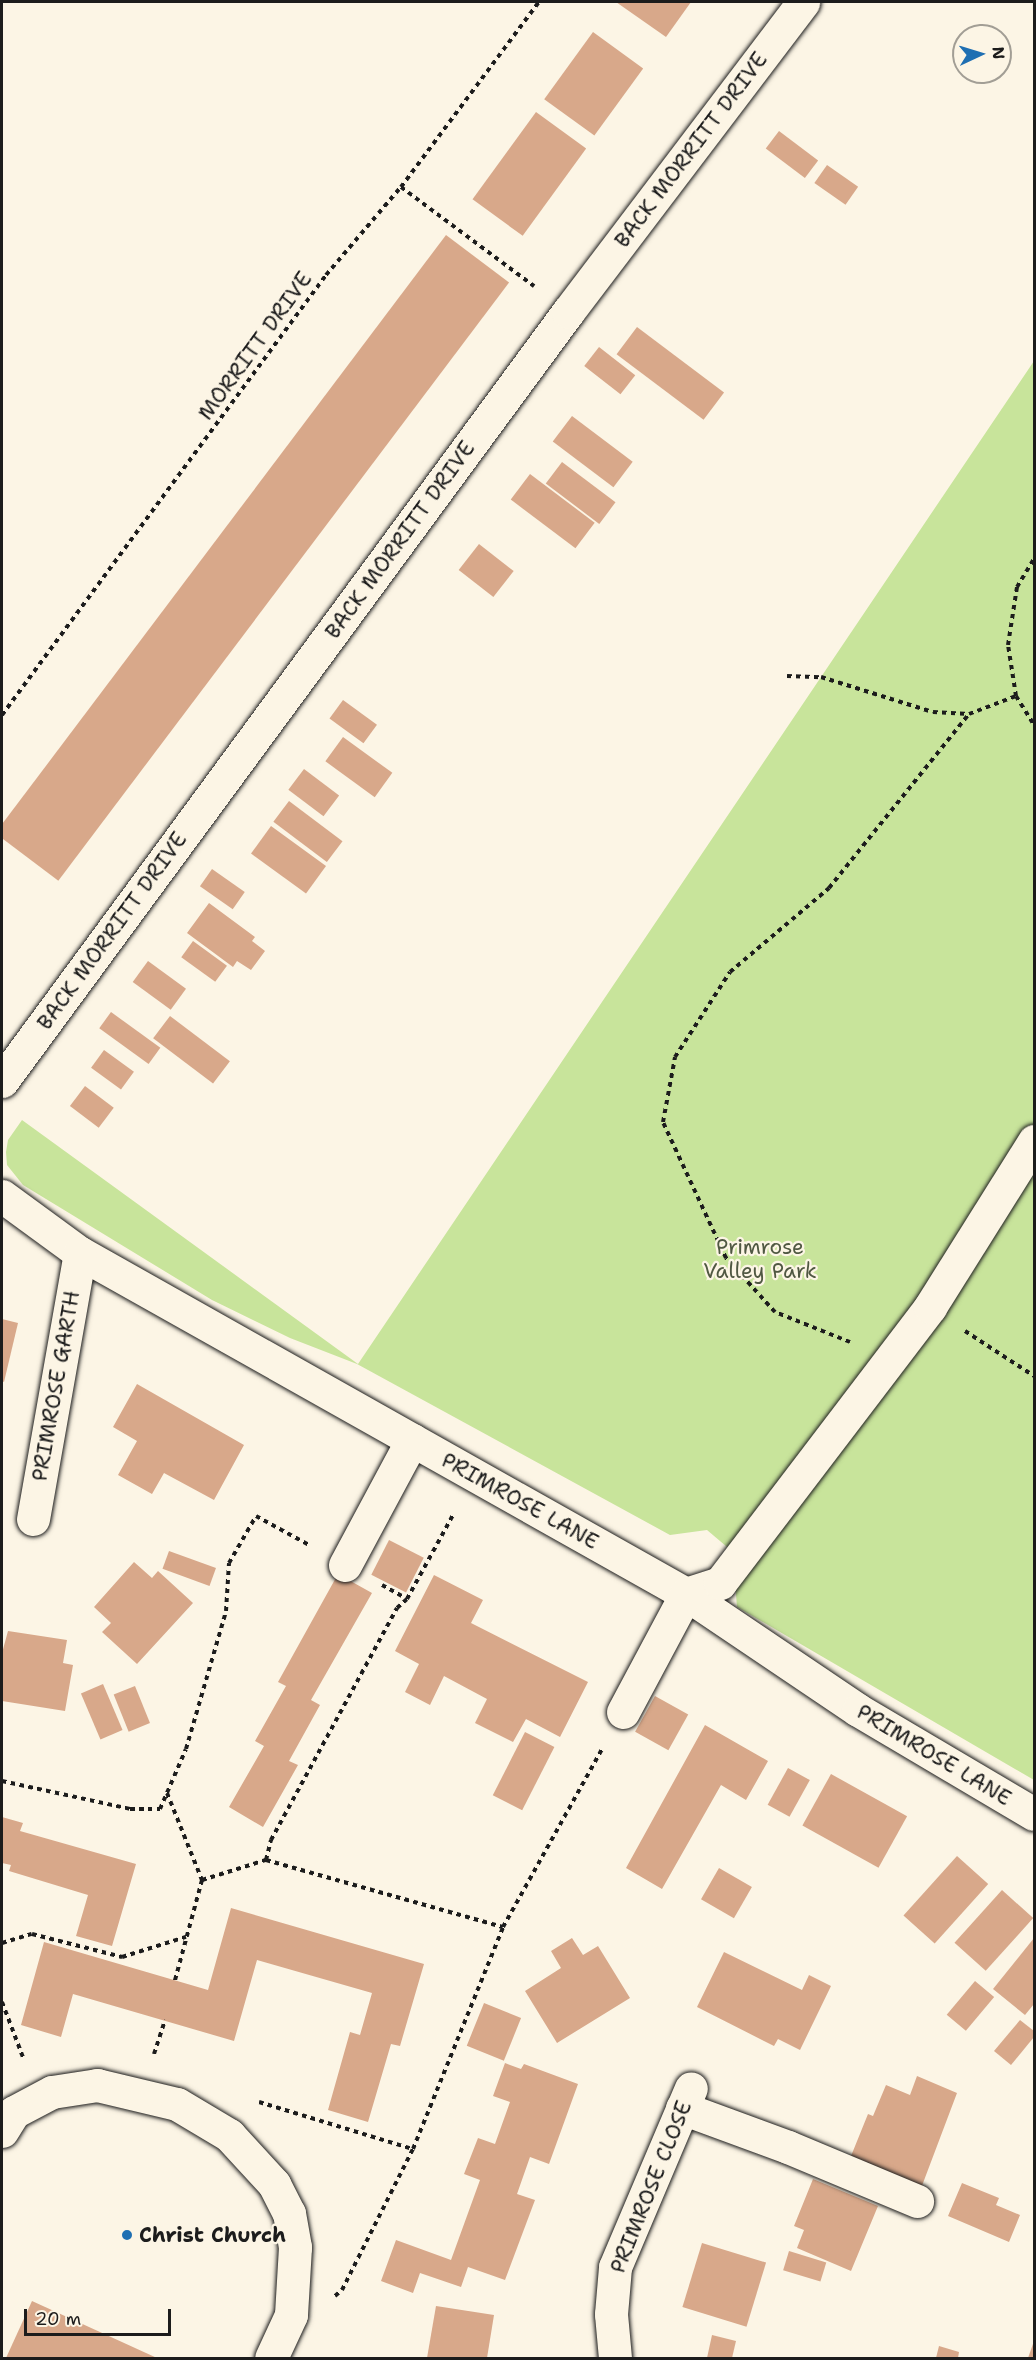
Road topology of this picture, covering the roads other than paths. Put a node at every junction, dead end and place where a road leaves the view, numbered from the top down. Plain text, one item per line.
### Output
1 (803, 2) edge
2 (2, 1081) edge
3 (1035, 1141) edge
4 (2, 1196) edge
5 (80, 1253) junction
6 (412, 1440) junction
7 (33, 1519) dead end
8 (345, 1565) dead end
9 (686, 1594) junction
10 (623, 1712) road end
11 (1035, 1814) edge
12 (2, 2131) edge
13 (917, 2201) dead end
14 (271, 2358) edge
15 (615, 2358) edge

1 - 2 street, BACK MORRITT DRIVE
3 - 9 street
4 - 5 street, PRIMROSE LANE
5 - 6 street, PRIMROSE LANE
5 - 7 street, PRIMROSE GARTH
6 - 8 street
6 - 9 street, PRIMROSE LANE
9 - 10 street
9 - 11 street, PRIMROSE LANE
12 - 14 street
13 - 15 street, PRIMROSE CLOSE

